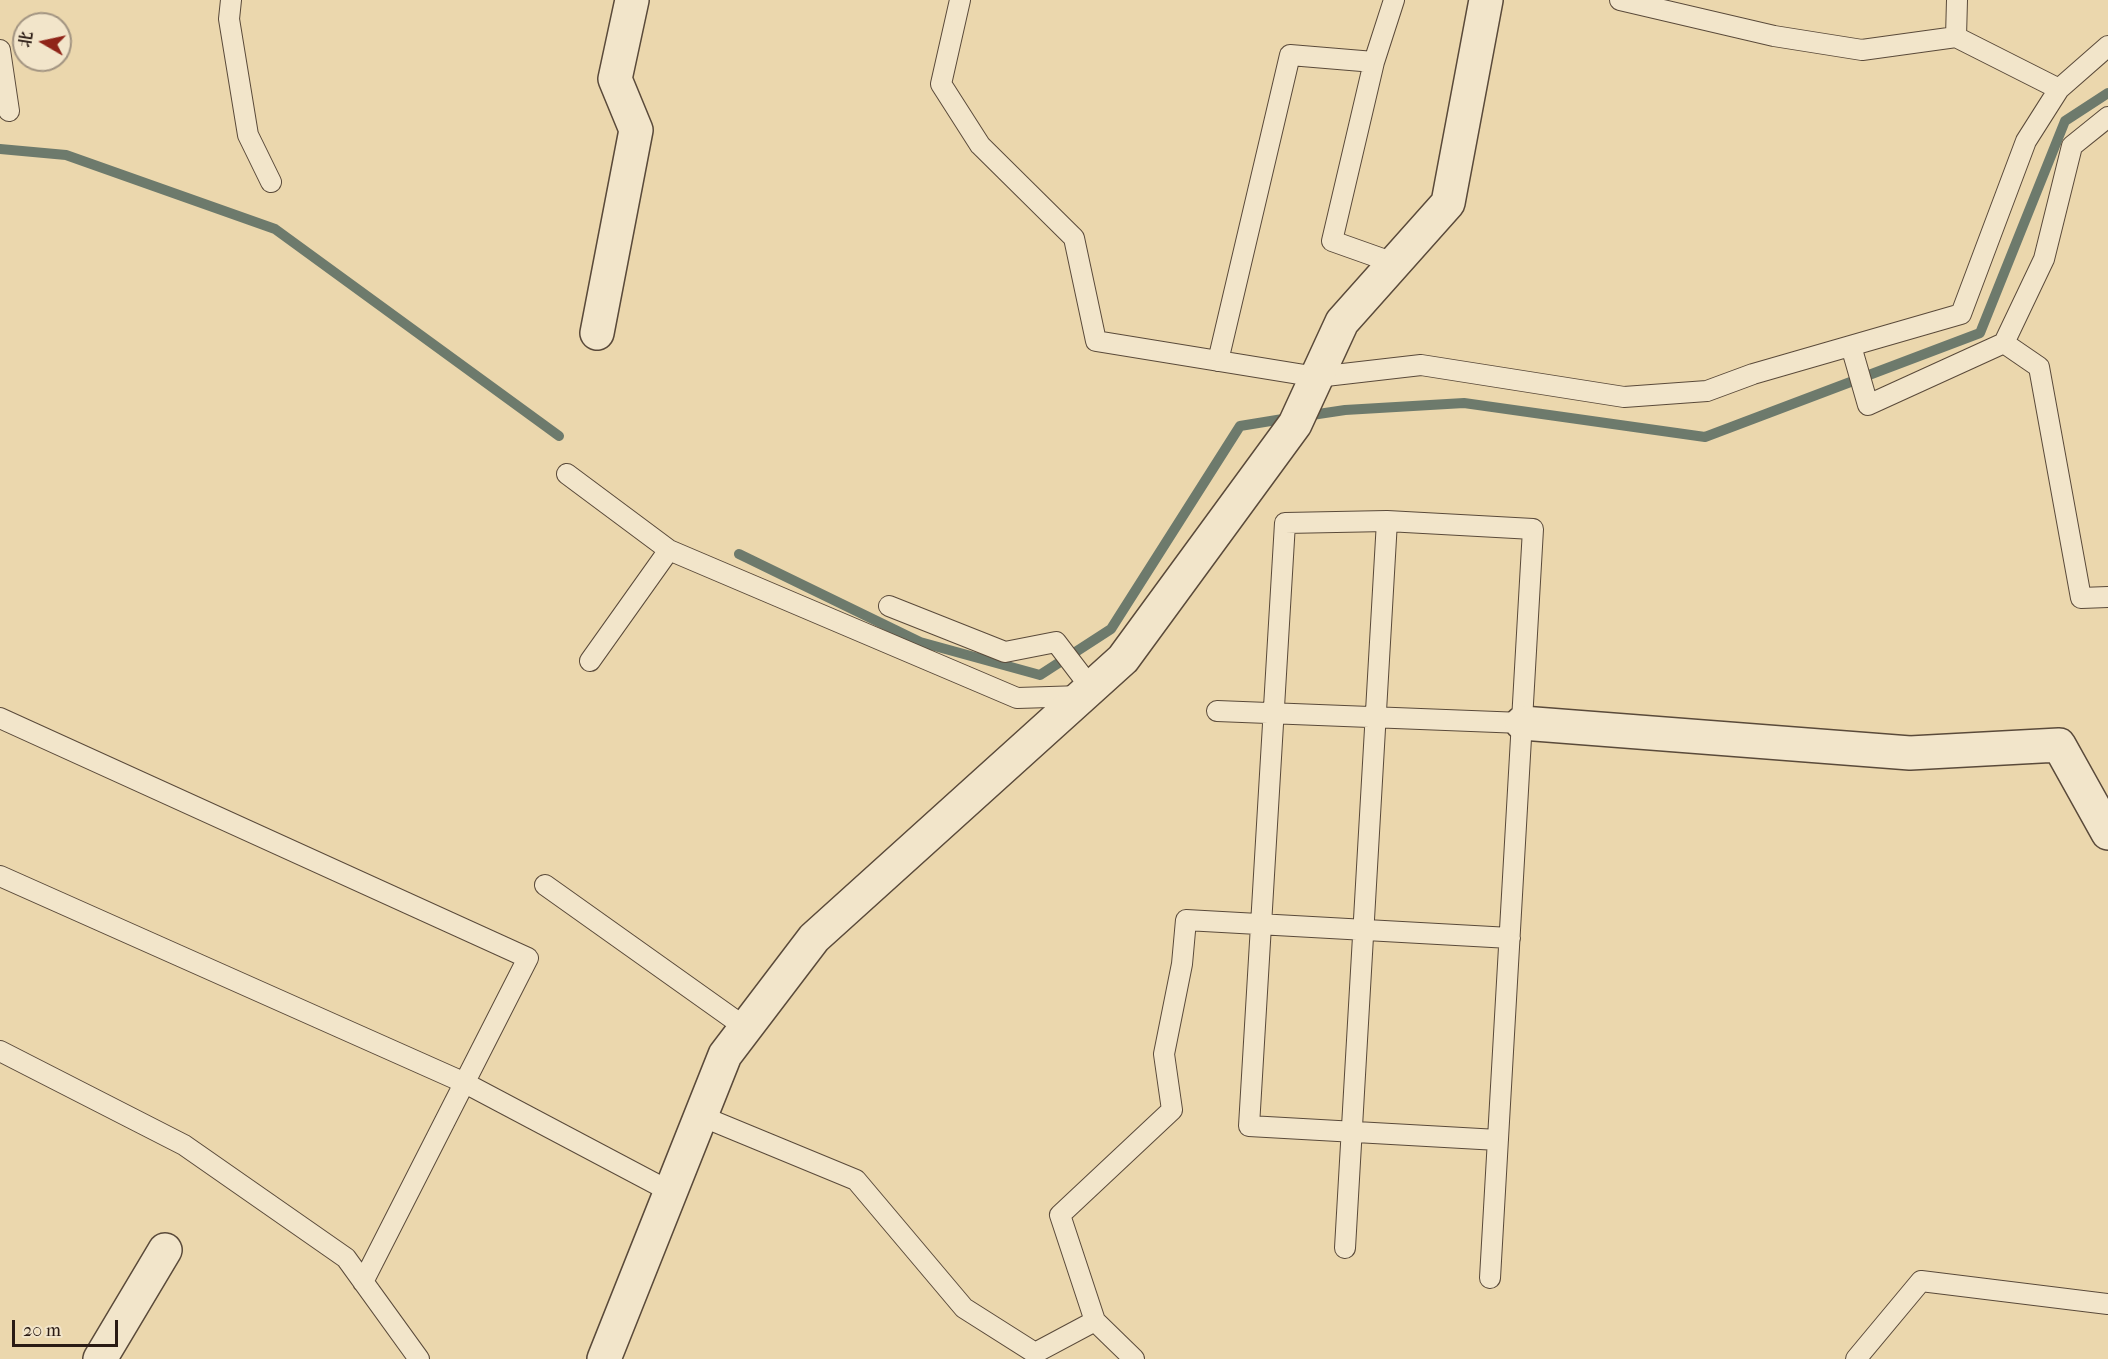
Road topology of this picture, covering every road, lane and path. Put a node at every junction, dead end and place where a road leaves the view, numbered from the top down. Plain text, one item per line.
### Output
1 (231, 0) edge
2 (632, 0) edge
3 (960, 0) edge
4 (1394, 0) edge
5 (1486, 0) edge
6 (1620, 0) edge
7 (1957, 0) edge
8 (1956, 37) junction
9 (2108, 46) edge
10 (0, 50) edge
11 (1374, 62) junction
12 (2059, 89) junction
13 (9, 111) dead end
14 (2108, 117) edge
15 (271, 182) dead end
16 (1394, 263) junction
17 (597, 333) dead end
18 (2004, 343) junction
19 (1851, 346) junction
20 (1218, 361) junction
21 (1317, 377) junction
22 (567, 474) dead end
23 (1388, 521) junction
24 (669, 550) junction
25 (2108, 597) edge
26 (889, 606) dead end
27 (590, 661) dead end
28 (1087, 692) junction
29 (1217, 711) dead end
30 (0, 718) edge
31 (1522, 723) junction
32 (2108, 834) edge
33 (0, 876) edge
34 (545, 885) dead end
35 (1510, 939) junction
36 (746, 1028) junction
37 (0, 1051) edge
38 (465, 1083) junction
39 (701, 1116) junction
40 (1498, 1140) junction
41 (671, 1192) junction
42 (1345, 1248) dead end
43 (165, 1250) dead end
44 (1490, 1278) dead end
45 (363, 1282) junction
46 (2108, 1304) edge
47 (1095, 1321) junction
48 (100, 1359) edge
49 (419, 1359) edge
50 (604, 1359) edge
51 (1134, 1359) edge
52 (1856, 1359) edge

1 - 15 lane
2 - 17 street
3 - 20 lane
4 - 11 lane
5 - 16 street
6 - 8 lane
7 - 8 lane
8 - 12 lane
9 - 12 lane
10 - 13 lane
11 - 16 lane
11 - 20 lane
12 - 19 lane
14 - 18 lane
16 - 21 street
18 - 19 lane
18 - 25 lane
19 - 21 lane
20 - 21 lane
21 - 28 street
22 - 24 lane
23 - 31 lane
23 - 40 lane
23 - 42 lane
24 - 27 lane
24 - 28 lane
26 - 28 lane
28 - 36 street
29 - 31 lane
30 - 38 lane
31 - 32 street
31 - 35 lane
33 - 38 lane
34 - 36 lane
35 - 40 lane
35 - 47 lane
36 - 39 street
37 - 45 lane
38 - 41 lane
38 - 45 lane
39 - 41 street
39 - 47 lane
40 - 44 lane
41 - 50 street
43 - 48 street
45 - 49 lane
46 - 52 lane
47 - 51 lane

